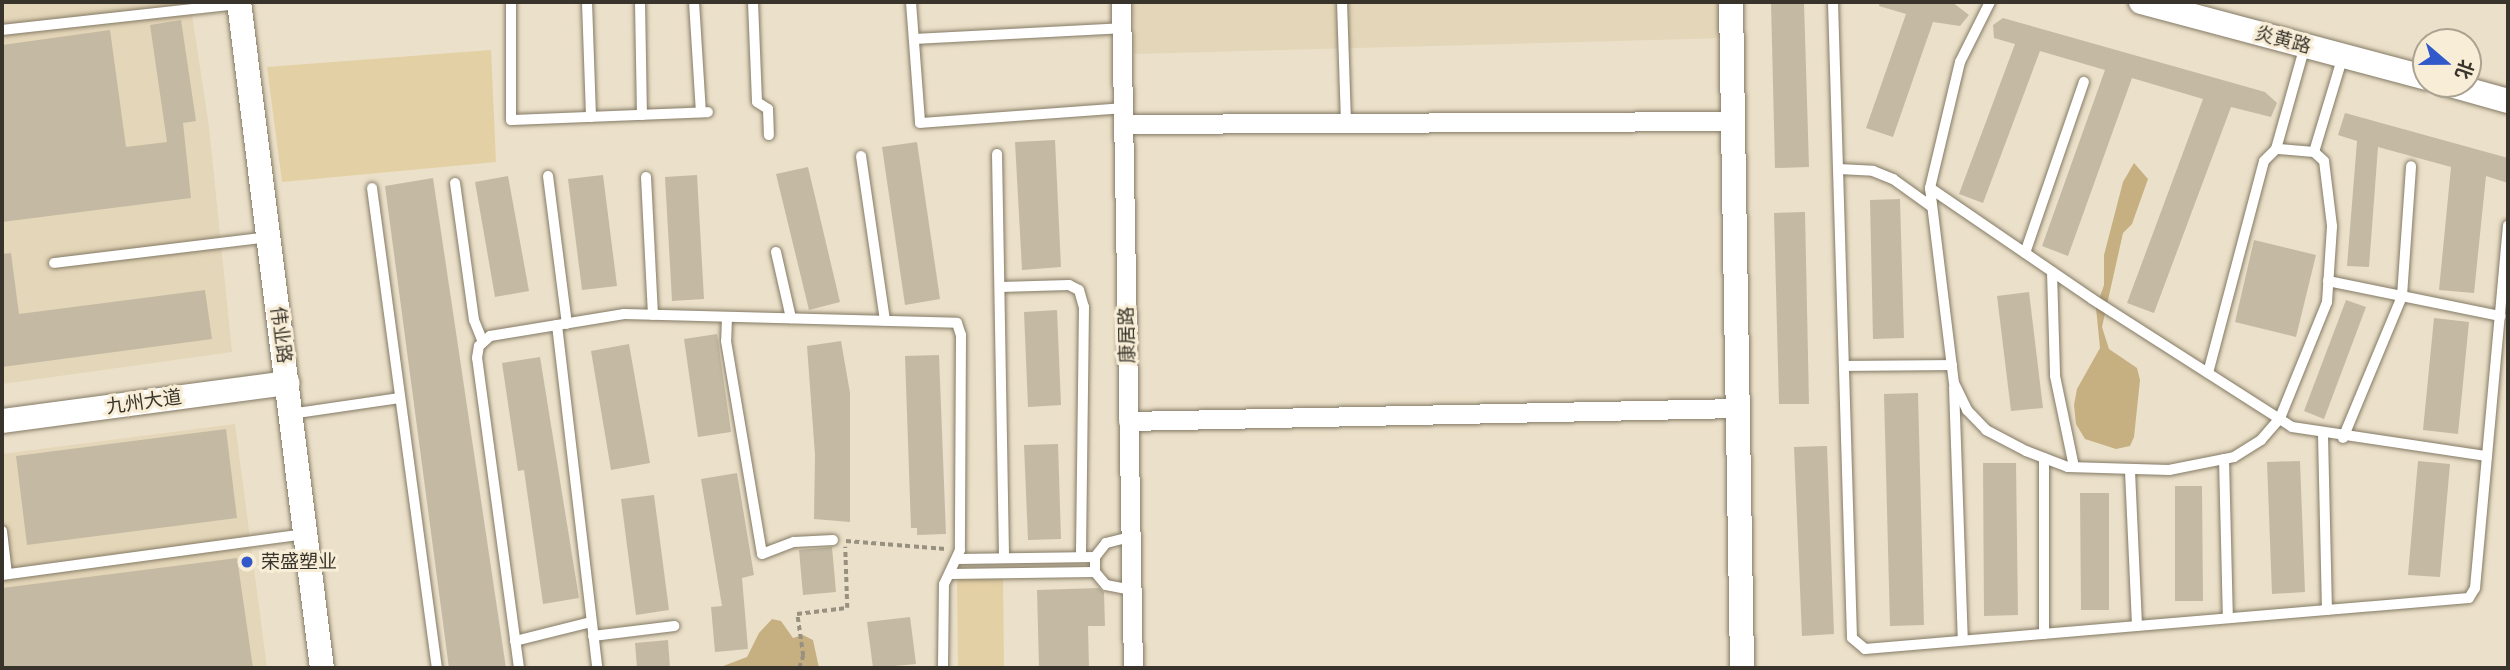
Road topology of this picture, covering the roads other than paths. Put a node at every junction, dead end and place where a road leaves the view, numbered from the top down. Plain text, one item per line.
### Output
1 (511, 2) edge
2 (587, 2) edge
3 (640, 2) edge
4 (694, 2) edge
5 (753, 2) edge
6 (912, 2) edge
7 (1121, 2) edge
8 (1342, 2) edge
9 (1731, 2) edge
10 (1833, 2) edge
11 (1990, 2) edge
12 (2141, 2) edge
13 (239, 3) edge
14 (1121, 28) junction
15 (2, 30) edge
16 (914, 39) junction
17 (2305, 46) junction
18 (2343, 56) junction
19 (2412, 74) edge
20 (2084, 82) dead end
21 (2482, 93) edge
22 (2508, 100) edge
23 (642, 115) junction
24 (1123, 116) junction
25 (591, 117) junction
26 (1733, 121) junction
27 (1346, 123) junction
28 (769, 135) dead end
29 (2276, 149) junction
30 (2314, 152) junction
31 (997, 154) dead end
32 (861, 156) dead end
33 (2411, 166) dead end
34 (1839, 169) junction
35 (548, 176) dead end
36 (646, 177) dead end
37 (455, 183) dead end
38 (372, 188) dead end
39 (1930, 188) junction
40 (1933, 207) junction
41 (2508, 225) edge
42 (268, 237) junction
43 (776, 252) dead end
44 (2025, 253) junction
45 (54, 263) dead end
46 (2052, 272) junction
47 (2328, 281) junction
48 (1000, 286) junction
49 (2402, 296) junction
50 (653, 315) junction
51 (2500, 316) junction
52 (727, 317) junction
53 (791, 318) junction
54 (884, 320) junction
55 (562, 324) junction
56 (484, 342) junction
57 (1952, 365) junction
58 (1844, 366) junction
59 (2208, 373) junction
60 (287, 383) junction
61 (1954, 383) junction
62 (400, 398) junction
63 (1738, 408) junction
64 (290, 414) junction
65 (2280, 418) junction
66 (2, 421) edge
67 (1128, 421) junction
68 (2323, 435) junction
69 (2343, 438) junction
70 (2487, 456) junction
71 (2044, 458) junction
72 (2224, 459) junction
73 (2074, 467) junction
74 (2130, 471) junction
75 (2, 531) edge
76 (306, 534) junction
77 (1130, 537) junction
78 (833, 540) road end
79 (959, 555) junction
80 (1081, 557) junction
81 (1095, 557) junction
82 (1004, 558) junction
83 (1095, 572) junction
84 (950, 573) junction
85 (5, 574) edge
86 (1131, 590) junction
87 (2327, 610) junction
88 (2228, 618) junction
89 (591, 622) junction
90 (674, 626) dead end
91 (2137, 626) junction
92 (2045, 634) junction
93 (593, 636) junction
94 (515, 640) junction
95 (1962, 640) junction
96 (323, 668) edge
97 (437, 668) edge
98 (519, 668) edge
99 (597, 668) edge
100 (943, 668) edge
101 (1133, 668) edge
102 (1742, 668) edge

1 - 25 lane
2 - 25 lane
3 - 23 lane
4 - 23 lane
5 - 28 lane
6 - 16 lane
7 - 14 street, 康居路
8 - 27 lane
9 - 26 street
10 - 34 lane
11 - 39 lane
12 - 17 street, 炎黄路
13 - 15 lane
13 - 42 street, 伟业路
14 - 16 lane
14 - 24 street, 康居路
16 - 24 lane
17 - 18 street, 炎黄路
17 - 29 lane
18 - 19 street, 炎黄路
18 - 30 lane
20 - 44 lane
21 - 22 street
23 - 25 lane
24 - 27 street
24 - 67 street, 康居路
26 - 27 street
26 - 63 street
29 - 30 lane
29 - 59 lane
30 - 47 lane
31 - 48 lane
32 - 54 lane
33 - 49 lane
34 - 40 lane
34 - 58 lane
35 - 55 lane
36 - 50 lane
37 - 56 lane
38 - 62 lane
39 - 40 lane
39 - 44 lane
40 - 57 lane
41 - 51 lane
42 - 45 lane
42 - 60 street, 伟业路
43 - 53 lane
44 - 46 lane
46 - 59 lane
46 - 73 lane
47 - 49 lane
47 - 65 lane
48 - 80 lane
48 - 82 lane
49 - 51 lane
49 - 69 lane
50 - 52 lane
50 - 55 lane
51 - 70 lane
52 - 53 lane
52 - 78 lane
53 - 54 lane
54 - 79 lane
55 - 56 lane
55 - 89 lane
56 - 94 lane
57 - 58 lane
57 - 61 lane
58 - 95 lane
59 - 65 lane
60 - 64 street, 伟业路
60 - 66 street, 九州大道
61 - 71 lane
61 - 95 lane
62 - 64 lane
62 - 97 lane
63 - 67 street
63 - 102 street
64 - 76 street, 伟业路
65 - 68 lane
65 - 72 lane
67 - 77 street, 康居路
68 - 69 lane
68 - 87 lane
69 - 70 lane
70 - 87 lane
71 - 73 lane
71 - 92 lane
72 - 74 lane
72 - 88 lane
73 - 74 lane
74 - 91 lane
75 - 85 lane
76 - 85 lane
76 - 96 street, 伟业路
77 - 81 lane
77 - 86 street, 康居路
79 - 82 lane
79 - 84 lane
80 - 81 lane
80 - 82 lane
81 - 83 lane
83 - 84 lane
83 - 86 lane
84 - 100 lane
86 - 101 street, 康居路
87 - 88 lane
88 - 91 lane
89 - 93 lane
89 - 94 lane
90 - 93 lane
91 - 92 lane
92 - 95 lane
93 - 99 lane
94 - 98 lane

